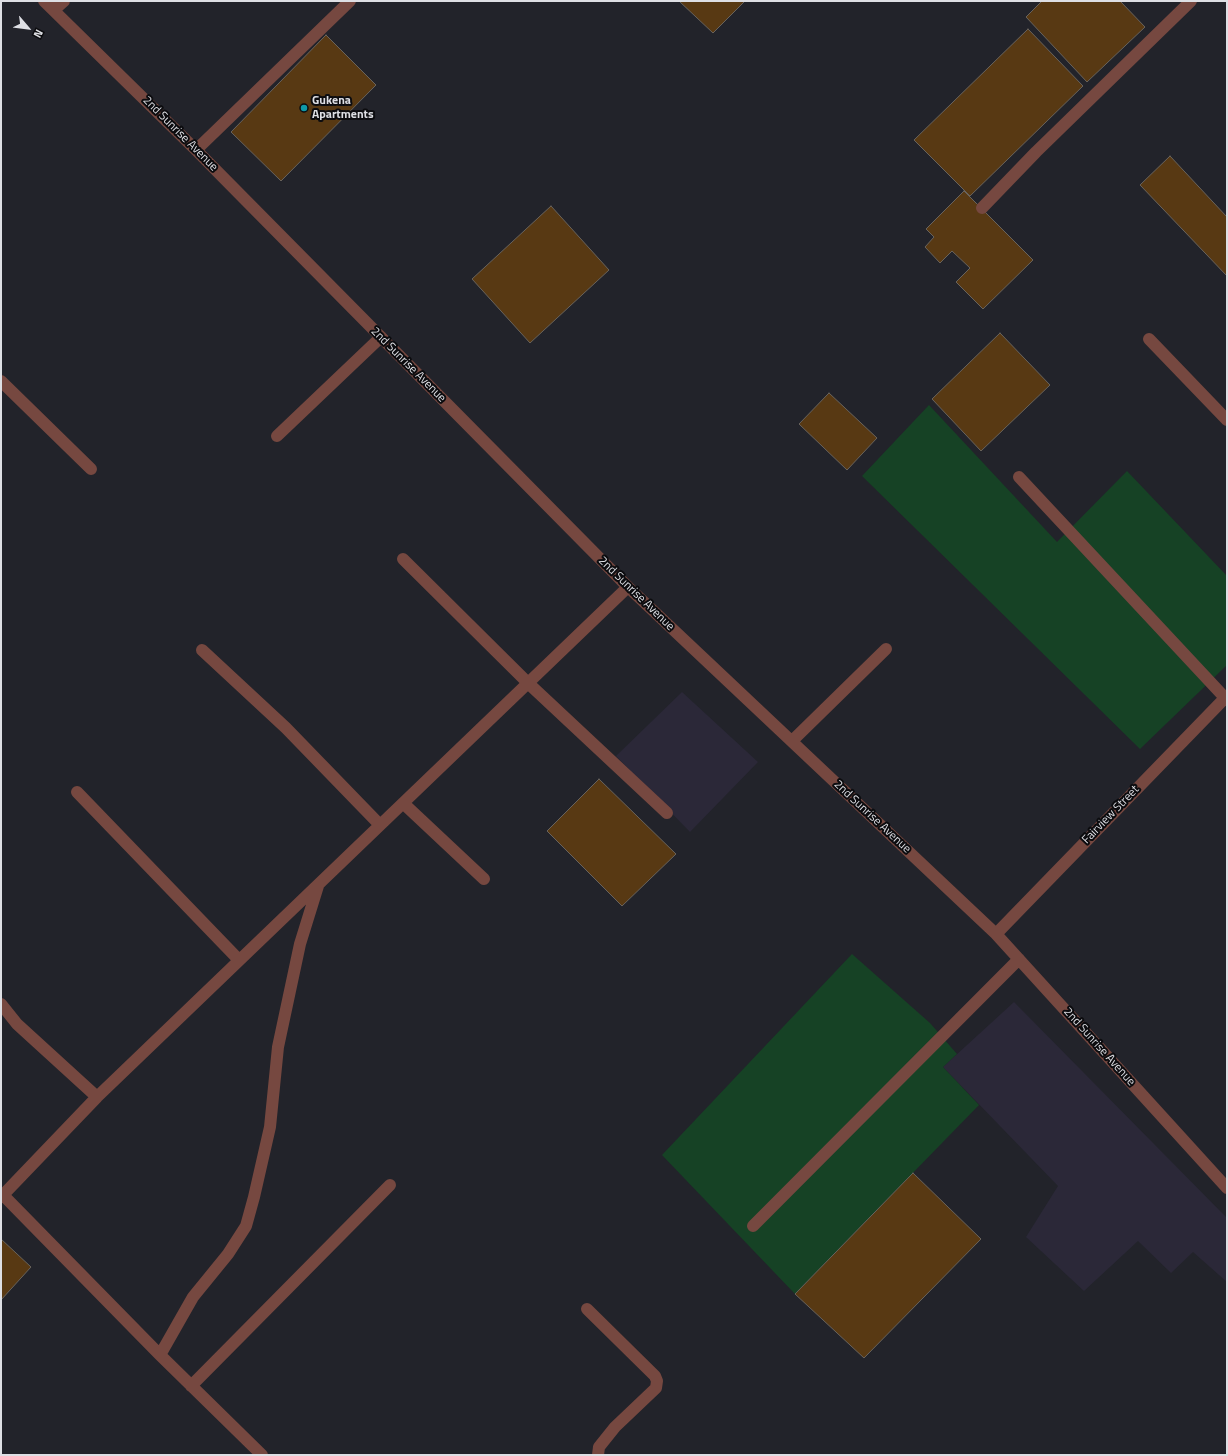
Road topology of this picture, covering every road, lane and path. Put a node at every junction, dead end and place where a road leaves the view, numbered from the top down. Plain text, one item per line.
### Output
1 (44, 1) edge
2 (64, 1) edge
3 (350, 1) edge
4 (1191, 1) edge
5 (54, 10) junction
6 (196, 150) junction
7 (982, 208) dead end
8 (380, 337) junction
9 (1149, 339) dead end
10 (1, 381) edge
11 (1227, 420) edge
12 (277, 436) dead end
13 (91, 469) dead end
14 (1019, 478) dead end
15 (403, 559) dead end
16 (628, 588) junction
17 (886, 649) dead end
18 (202, 650) dead end
19 (528, 684) junction
20 (1226, 698) edge
21 (792, 741) junction
22 (76, 792) dead end
23 (403, 803) junction
24 (667, 813) dead end
25 (380, 825) junction
26 (484, 879) dead end
27 (318, 885) junction
28 (996, 934) junction
29 (1019, 958) junction
30 (239, 960) junction
31 (1, 1004) edge
32 (97, 1097) junction
33 (390, 1185) dead end
34 (1227, 1188) edge
35 (2, 1196) edge
36 (753, 1226) dead end
37 (587, 1309) dead end
38 (160, 1355) junction
39 (191, 1386) junction
40 (262, 1455) edge
41 (598, 1455) edge

1 - 5 street, 2nd Sunrise Avenue
2 - 5 street
3 - 6 street
4 - 7 street
5 - 6 street, 2nd Sunrise Avenue
6 - 8 street, 2nd Sunrise Avenue
8 - 12 street
8 - 16 street, 2nd Sunrise Avenue
9 - 11 street
10 - 13 street
14 - 20 street
15 - 19 street
16 - 19 street
16 - 21 street, 2nd Sunrise Avenue
17 - 21 street
18 - 25 street
19 - 23 street
19 - 24 street
20 - 28 street, Fairview Street
21 - 28 street, 2nd Sunrise Avenue
22 - 30 street
23 - 25 street
23 - 26 street
25 - 27 street
27 - 30 street
27 - 38 street
28 - 29 street, 2nd Sunrise Avenue
29 - 34 street, 2nd Sunrise Avenue
29 - 36 street
30 - 32 street
31 - 32 street
32 - 35 street
33 - 39 street
35 - 38 street
37 - 41 street
38 - 39 street
39 - 40 street

